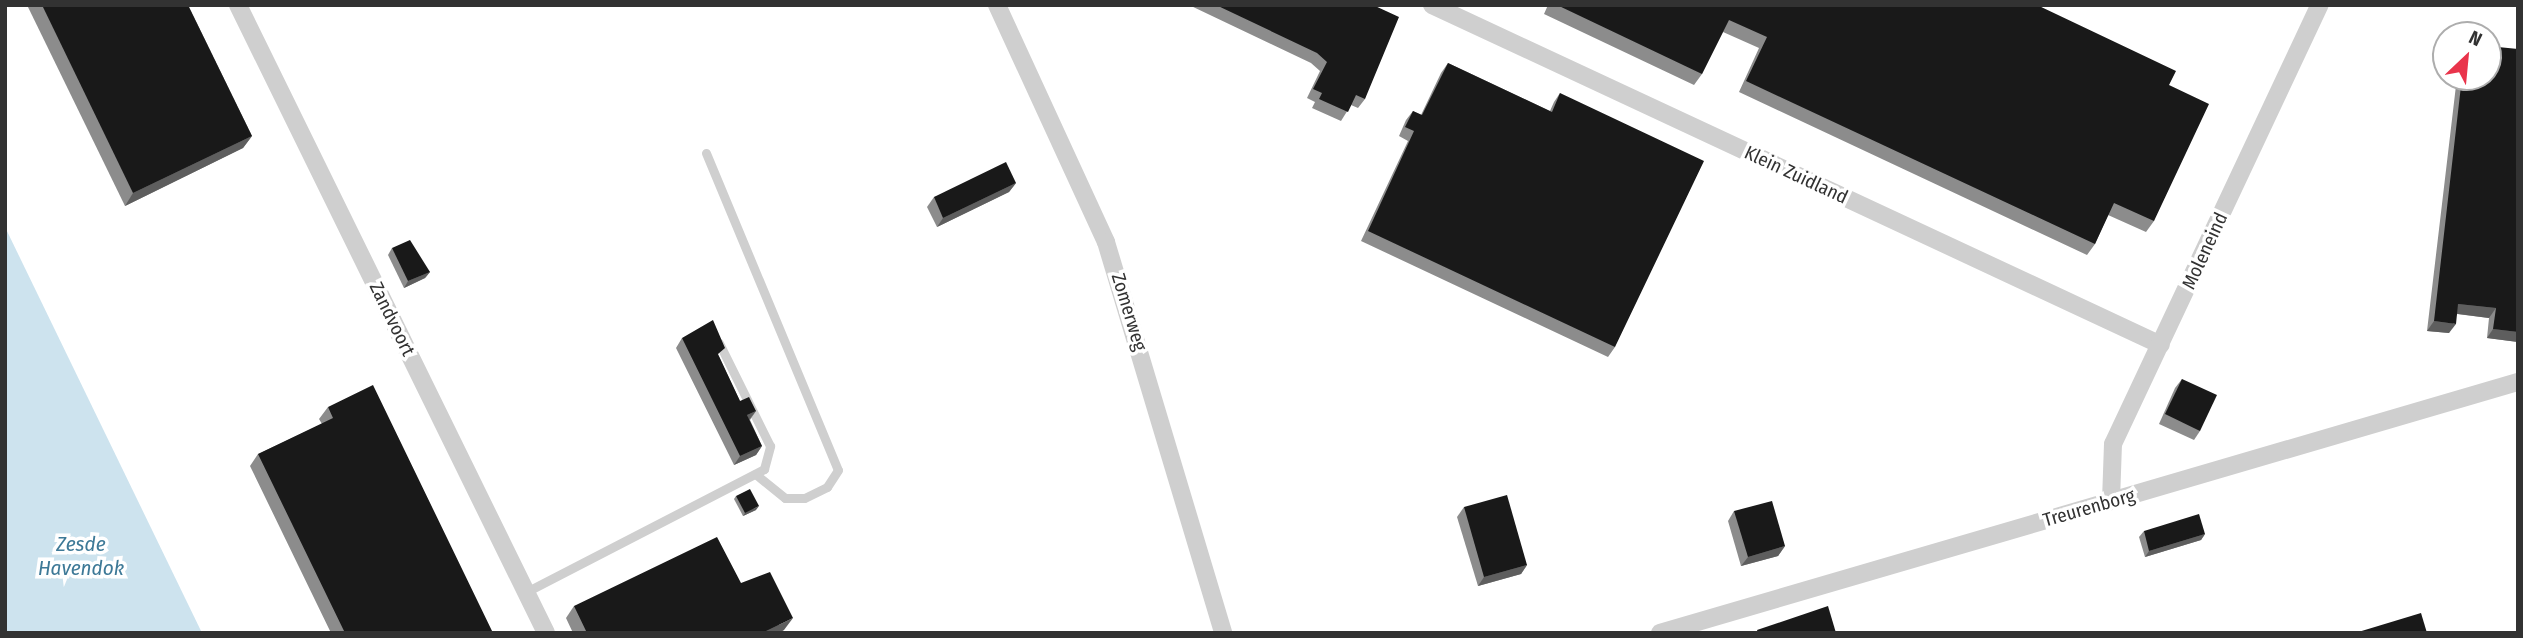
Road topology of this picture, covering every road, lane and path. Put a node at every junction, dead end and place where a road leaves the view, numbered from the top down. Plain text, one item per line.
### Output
1 (238, 5) edge
2 (997, 5) edge
3 (1432, 5) edge
4 (2320, 5) edge
5 (706, 153) dead end
6 (713, 330) edge
7 (2161, 345) junction
8 (2518, 382) edge
9 (755, 474) junction
10 (2111, 501) junction
11 (526, 592) junction
12 (546, 633) edge
13 (1223, 633) edge
14 (1660, 633) edge

1 - 11 street, Zandvoort
2 - 13 street, Zomerweg
3 - 7 street, Klein Zuidland
4 - 7 street, Moleneind
5 - 9 lane
6 - 9 lane
7 - 10 street, Moleneind
8 - 10 street, Treurenborg
9 - 11 lane
10 - 14 street, Treurenborg
11 - 12 street, Zandvoort

